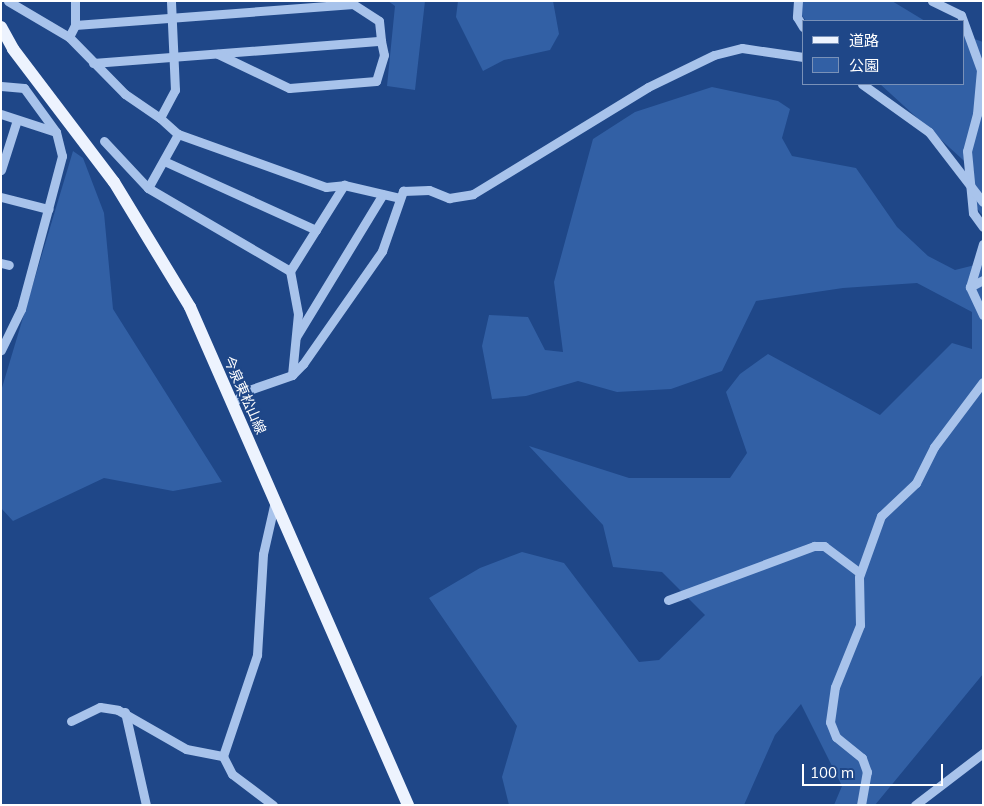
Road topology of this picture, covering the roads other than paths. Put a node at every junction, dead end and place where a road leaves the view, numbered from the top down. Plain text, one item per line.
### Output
1 (8, 1) edge
2 (75, 1) edge
3 (171, 1) edge
4 (253, 1) edge
5 (798, 1) edge
6 (932, 1) edge
7 (946, 4) edge
8 (254, 11) junction
9 (171, 18) junction
10 (963, 20) edge
11 (964, 23) edge
12 (75, 25) junction
13 (802, 25) edge
14 (1, 27) edge
15 (69, 36) junction
16 (381, 41) junction
17 (218, 54) junction
18 (802, 57) edge
19 (174, 59) junction
20 (93, 63) junction
21 (31, 73) junction
22 (863, 85) edge
23 (1, 86) edge
24 (24, 88) junction
25 (1, 114) edge
26 (160, 118) junction
27 (17, 120) junction
28 (56, 132) junction
29 (178, 134) junction
30 (104, 141) dead end
31 (164, 161) junction
32 (1, 170) edge
33 (971, 184) junction
34 (344, 186) junction
35 (148, 188) junction
36 (383, 194) junction
37 (1, 197) edge
38 (400, 198) junction
39 (983, 202) edge
40 (48, 209) junction
41 (983, 227) edge
42 (316, 230) junction
43 (983, 244) edge
44 (290, 271) junction
45 (983, 280) edge
46 (970, 287) junction
47 (983, 315) edge
48 (295, 339) junction
49 (1, 350) edge
50 (292, 375) junction
51 (983, 382) edge
52 (232, 404) junction
53 (276, 498) junction
54 (860, 573) junction
55 (668, 600) dead end
56 (126, 712) junction
57 (71, 721) dead end
58 (983, 753) edge
59 (223, 756) junction
60 (146, 805) edge
61 (273, 805) edge
62 (408, 805) edge
63 (861, 805) edge
64 (915, 805) edge

1 - 15 street
2 - 12 street
3 - 9 street
4 - 8 street
5 - 13 street
6 - 7 street
7 - 10 street
8 - 9 street
8 - 16 street
9 - 12 street
9 - 19 street
11 - 33 street
12 - 15 street
14 - 21 main road, 今泉東松山線
15 - 20 street
16 - 17 street
16 - 17 street
17 - 19 street
18 - 38 street
19 - 20 street
19 - 26 street
20 - 26 street
21 - 24 street
21 - 52 main road, 今泉東松山線
22 - 33 street
23 - 24 street
24 - 28 street
25 - 27 street
26 - 29 street
27 - 28 street
27 - 32 street
28 - 40 street
29 - 31 street
29 - 34 street
30 - 35 street
31 - 35 street
31 - 42 street
33 - 39 street
33 - 41 street
34 - 36 street
34 - 42 street
35 - 44 street
36 - 38 street
36 - 48 street
37 - 40 street
38 - 50 street
40 - 49 street
42 - 44 street
43 - 46 street
44 - 48 street
45 - 46 street
46 - 47 street
48 - 50 street
50 - 52 street
51 - 54 street
52 - 53 main road, 今泉東松山線
53 - 59 street
53 - 62 main road, 今泉東松山線
54 - 55 street
54 - 63 street
56 - 57 street
56 - 59 street
56 - 60 street
58 - 64 street
59 - 61 street

